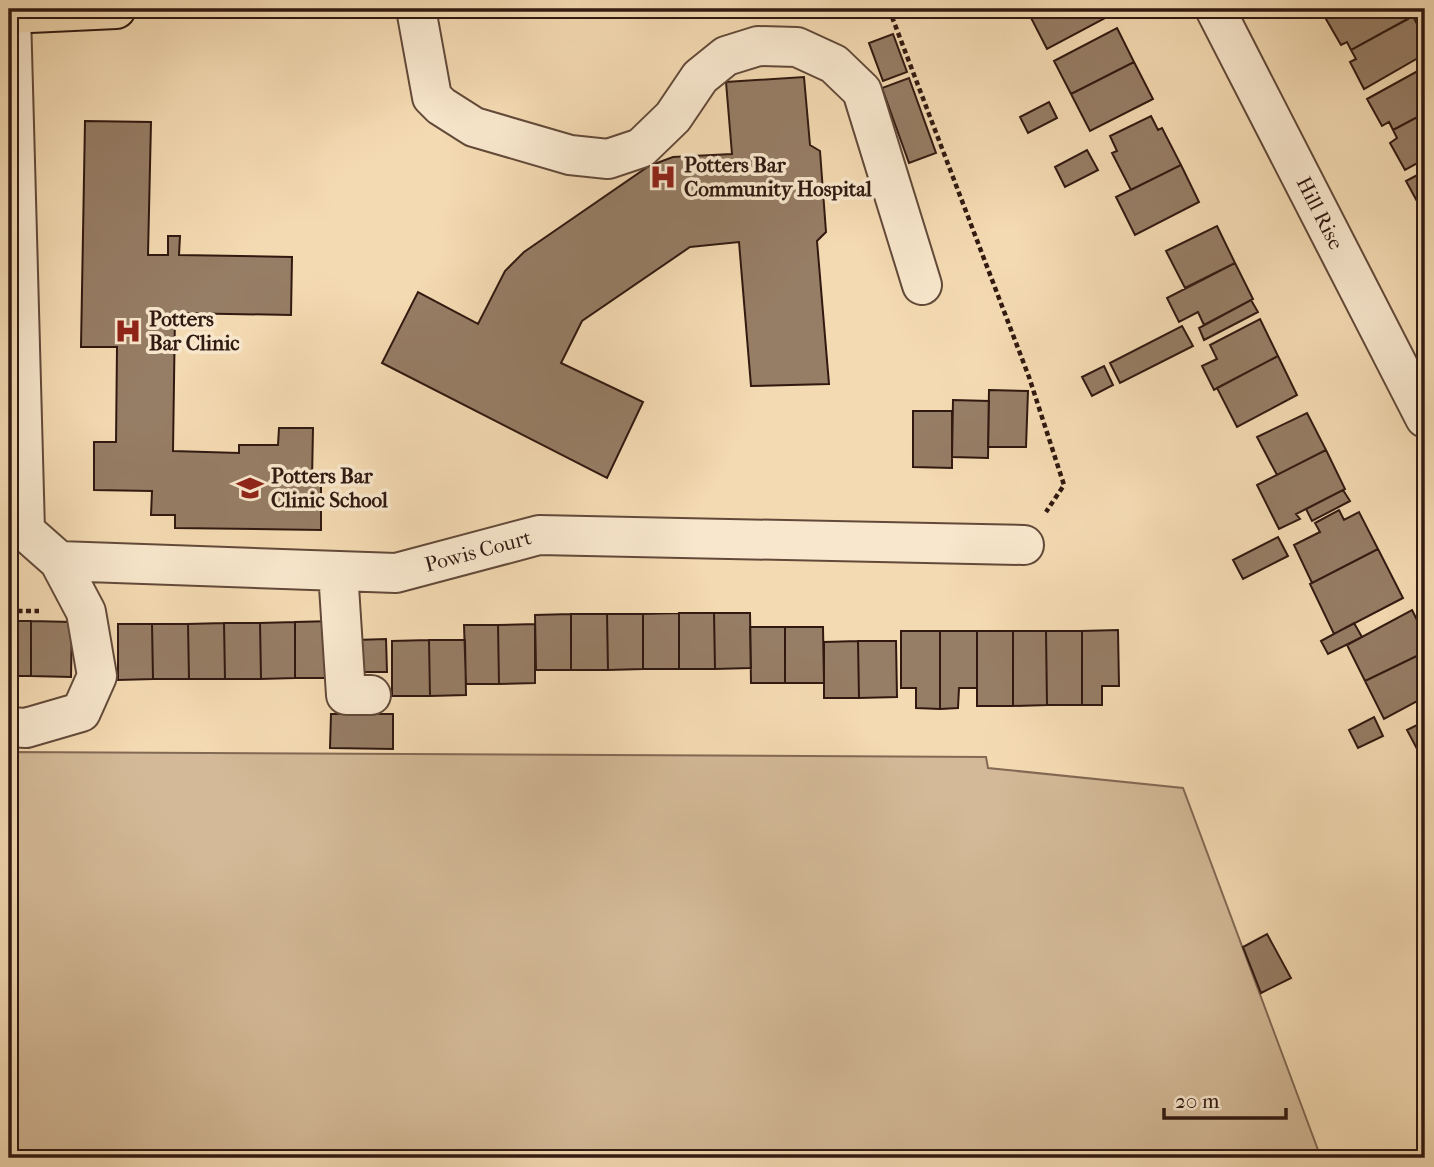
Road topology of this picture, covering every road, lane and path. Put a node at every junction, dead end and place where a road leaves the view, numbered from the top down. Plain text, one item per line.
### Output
1 (116, 9) edge
2 (416, 9) edge
3 (889, 9) edge
4 (1215, 9) edge
5 (10, 14) edge
6 (922, 285) dead end
7 (1425, 418) edge
8 (1024, 545) joint
9 (59, 561) junction
10 (338, 571) junction
11 (371, 695) dead end
12 (9, 727) edge

1 - 5 main road
2 - 6 street
3 - 8 path
4 - 7 street, Hill Rise
5 - 9 street
8 - 10 street, Powis Court
9 - 10 street, Powis Court
9 - 12 street
10 - 11 street

